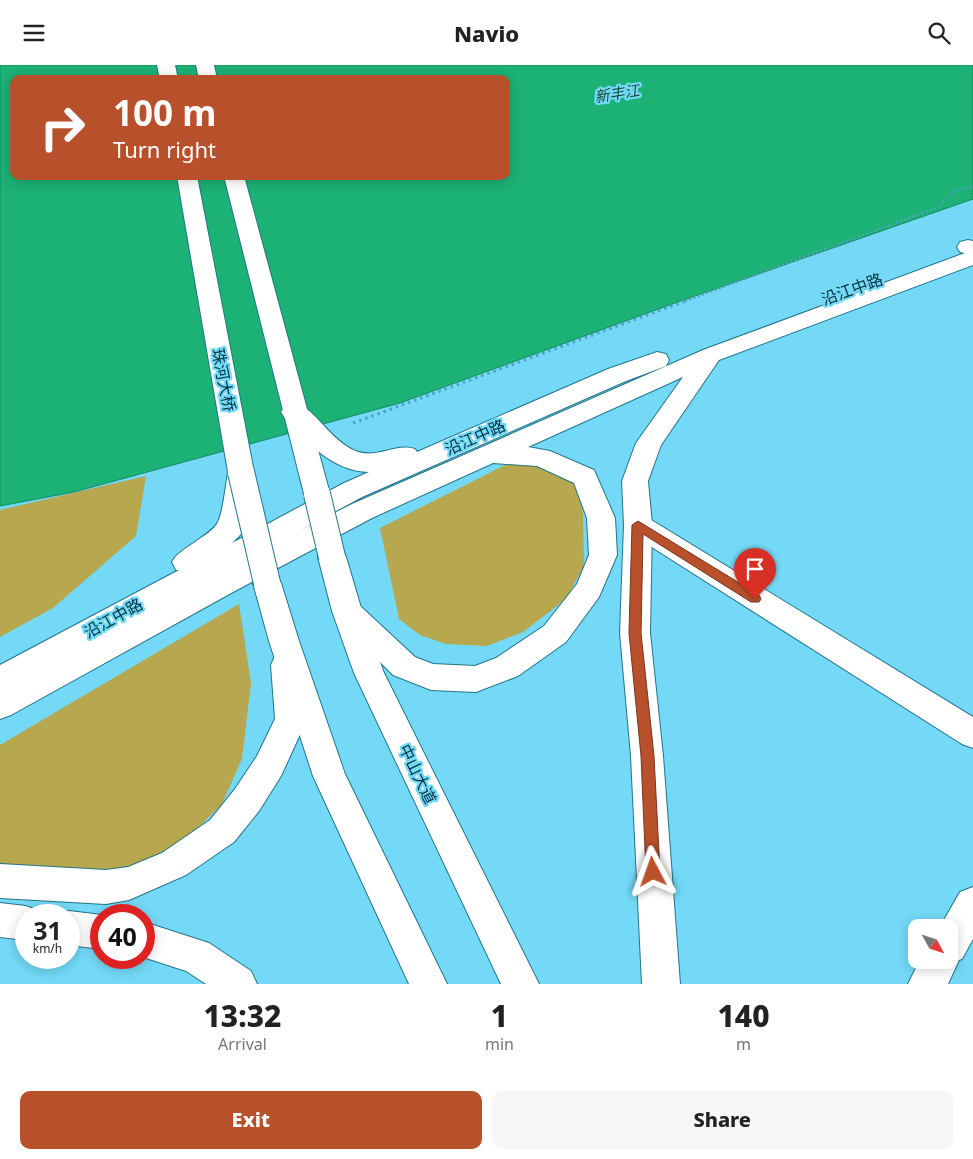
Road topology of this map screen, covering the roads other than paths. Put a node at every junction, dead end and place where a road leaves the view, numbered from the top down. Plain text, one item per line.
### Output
1 (187, 180) edge
2 (235, 180) edge
3 (972, 249) edge
4 (699, 352) junction
5 (294, 412) junction
6 (488, 453) junction
7 (241, 471) junction
8 (638, 525) junction
9 (347, 611) junction
10 (284, 641) junction
11 (0, 660) edge
12 (4, 695) edge
13 (973, 735) edge
14 (0, 881) edge
15 (973, 904) edge
16 (0, 920) edge
17 (15, 922) edge
18 (958, 930) edge
19 (155, 944) edge
20 (936, 969) edge
21 (238, 984) edge
22 (428, 984) edge
23 (520, 984) edge
24 (661, 984) edge
25 (927, 984) edge

1 - 7 street, 珠河大桥
2 - 5 street
3 - 4 street, 沿江中路
4 - 5 street
4 - 6 street, 沿江中路
4 - 8 street
4 - 12 street, 沿江中路
5 - 9 street, 中山大道, bridge
6 - 9 street
6 - 12 street, 沿江中路
7 - 10 street, 珠河大桥, bridge
7 - 11 street
8 - 13 street
8 - 24 street
9 - 23 street, 中山大道
10 - 14 street
10 - 22 street
15 - 18 street
16 - 17 street
19 - 21 street
20 - 25 street

